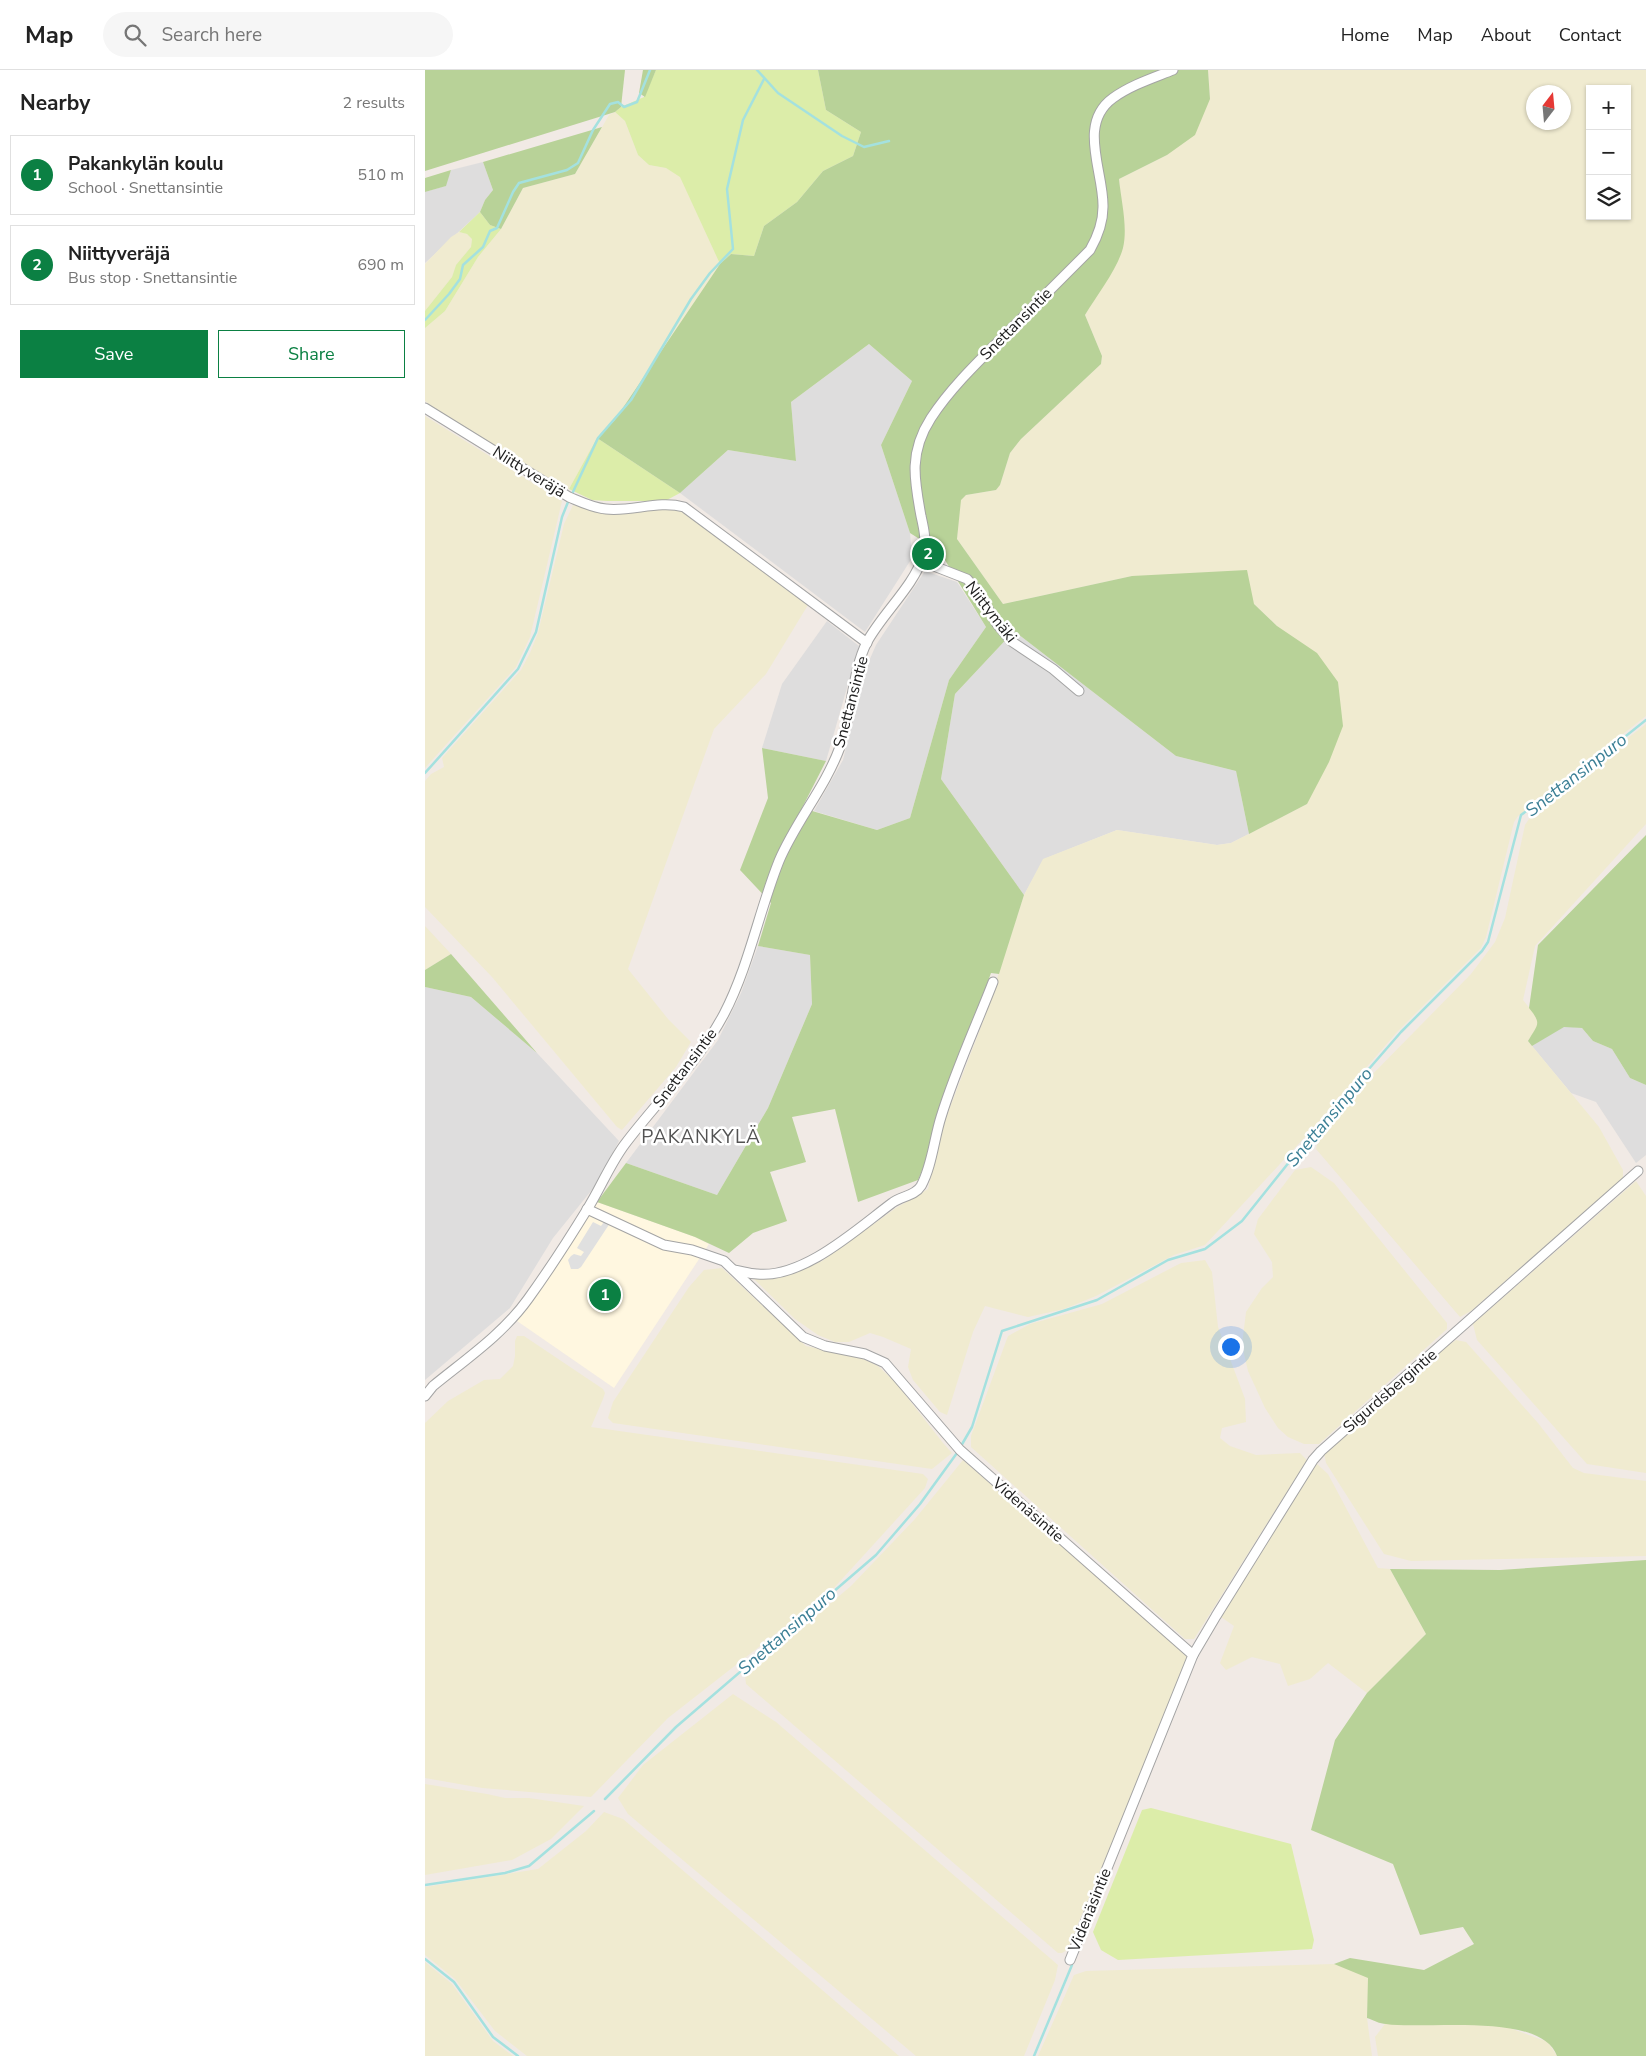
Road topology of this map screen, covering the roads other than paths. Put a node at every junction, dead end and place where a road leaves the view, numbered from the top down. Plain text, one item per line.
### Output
1 (1173, 70) edge
2 (425, 408) edge
3 (921, 561) junction
4 (867, 643) junction
5 (1079, 691) dead end
6 (993, 982) dead end
7 (1637, 1171) dead end
8 (587, 1209) junction
9 (734, 1270) junction
10 (425, 1396) edge
11 (1193, 1655) junction
12 (1070, 1960) dead end

1 - 3 street, Snettansintie
2 - 4 street, Niittyveräjä
3 - 4 street, Snettansintie
3 - 5 street, Niittymäki
4 - 8 street, Snettansintie
6 - 9 street
7 - 11 street, Sigurdsbergintie
8 - 9 street, Videnäsintie
8 - 10 street, Snettansintie
9 - 11 street, Videnäsintie
11 - 12 street, Videnäsintie

